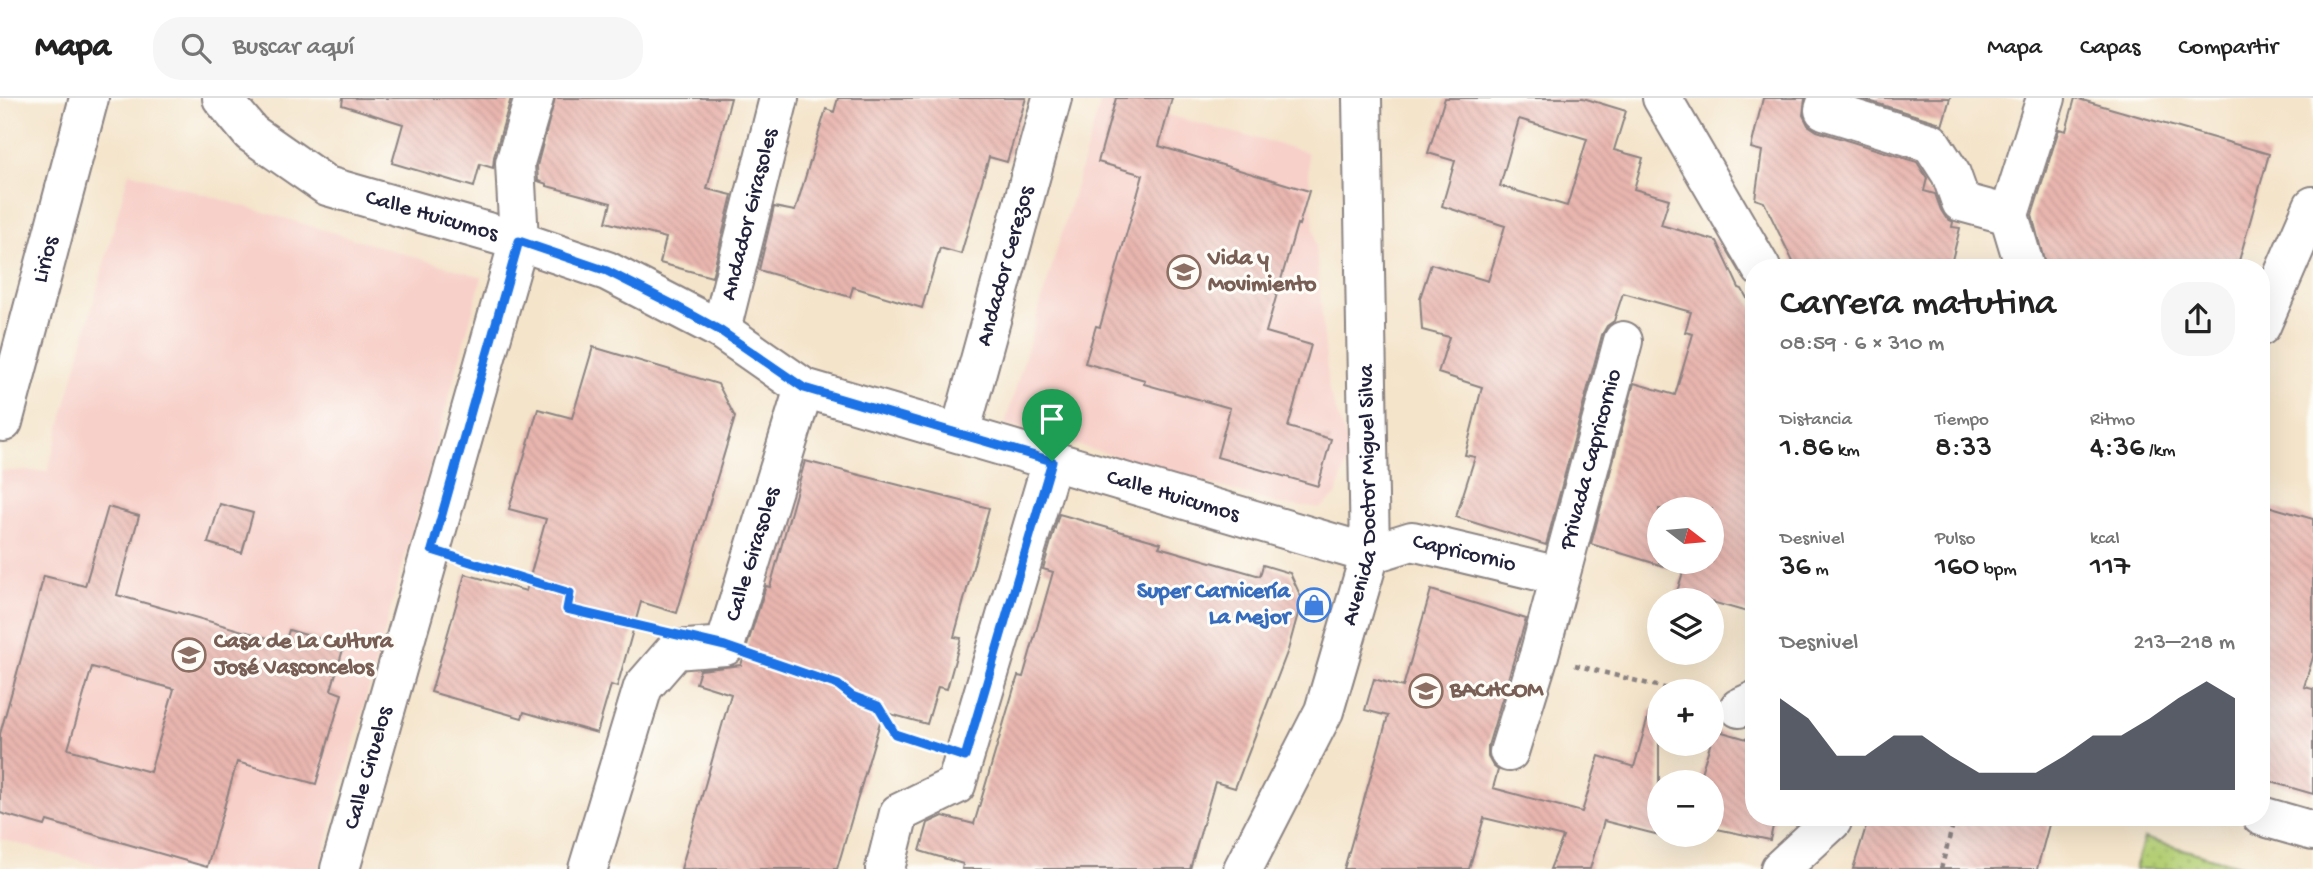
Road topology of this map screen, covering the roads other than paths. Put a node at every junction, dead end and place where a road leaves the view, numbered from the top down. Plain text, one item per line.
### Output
1 (89, 98) edge
2 (222, 98) edge
3 (534, 98) edge
4 (779, 98) edge
5 (1052, 98) edge
6 (1362, 98) edge
7 (1662, 98) edge
8 (1828, 98) edge
9 (2046, 98) edge
10 (256, 115) edge
11 (2313, 206) edge
12 (2009, 215) junction
13 (519, 241) junction
14 (1757, 259) edge
15 (2022, 259) edge
16 (2270, 305) edge
17 (721, 331) junction
18 (1623, 341) dead end
19 (804, 388) junction
20 (3, 422) dead end
21 (960, 433) junction
22 (1052, 461) junction
23 (1370, 554) junction
24 (1559, 576) junction
25 (1510, 752) dead end
26 (2270, 819) edge
27 (1827, 826) edge
28 (2313, 831) edge
29 (340, 869) edge
30 (588, 869) edge
31 (885, 869) edge
32 (1243, 869) edge
33 (1780, 869) edge

1 - 20 street, Lirios
2 - 10 street, Calle Huicumos
3 - 13 street, Calle Ciruelos
4 - 17 street, Andador Girasoles
5 - 21 street, Andador Cerezos
6 - 23 street, Avenida Doctor Miguel Silva
7 - 14 street
8 - 12 street
9 - 12 street
10 - 13 street, Calle Huicumos
11 - 16 street
12 - 15 street
13 - 17 street, Calle Huicumos
13 - 29 street, Calle Ciruelos
17 - 19 street, Calle Huicumos
18 - 24 street, Privada Capricornio
19 - 21 street, Calle Huicumos
19 - 30 street, Calle Girasoles
21 - 22 street, Calle Huicumos
22 - 23 street, Calle Huicumos
22 - 31 street
23 - 24 street, Capricornio
23 - 32 street, Avenida Doctor Miguel Silva
24 - 25 street, Privada Capricornio
26 - 28 street
27 - 33 street

